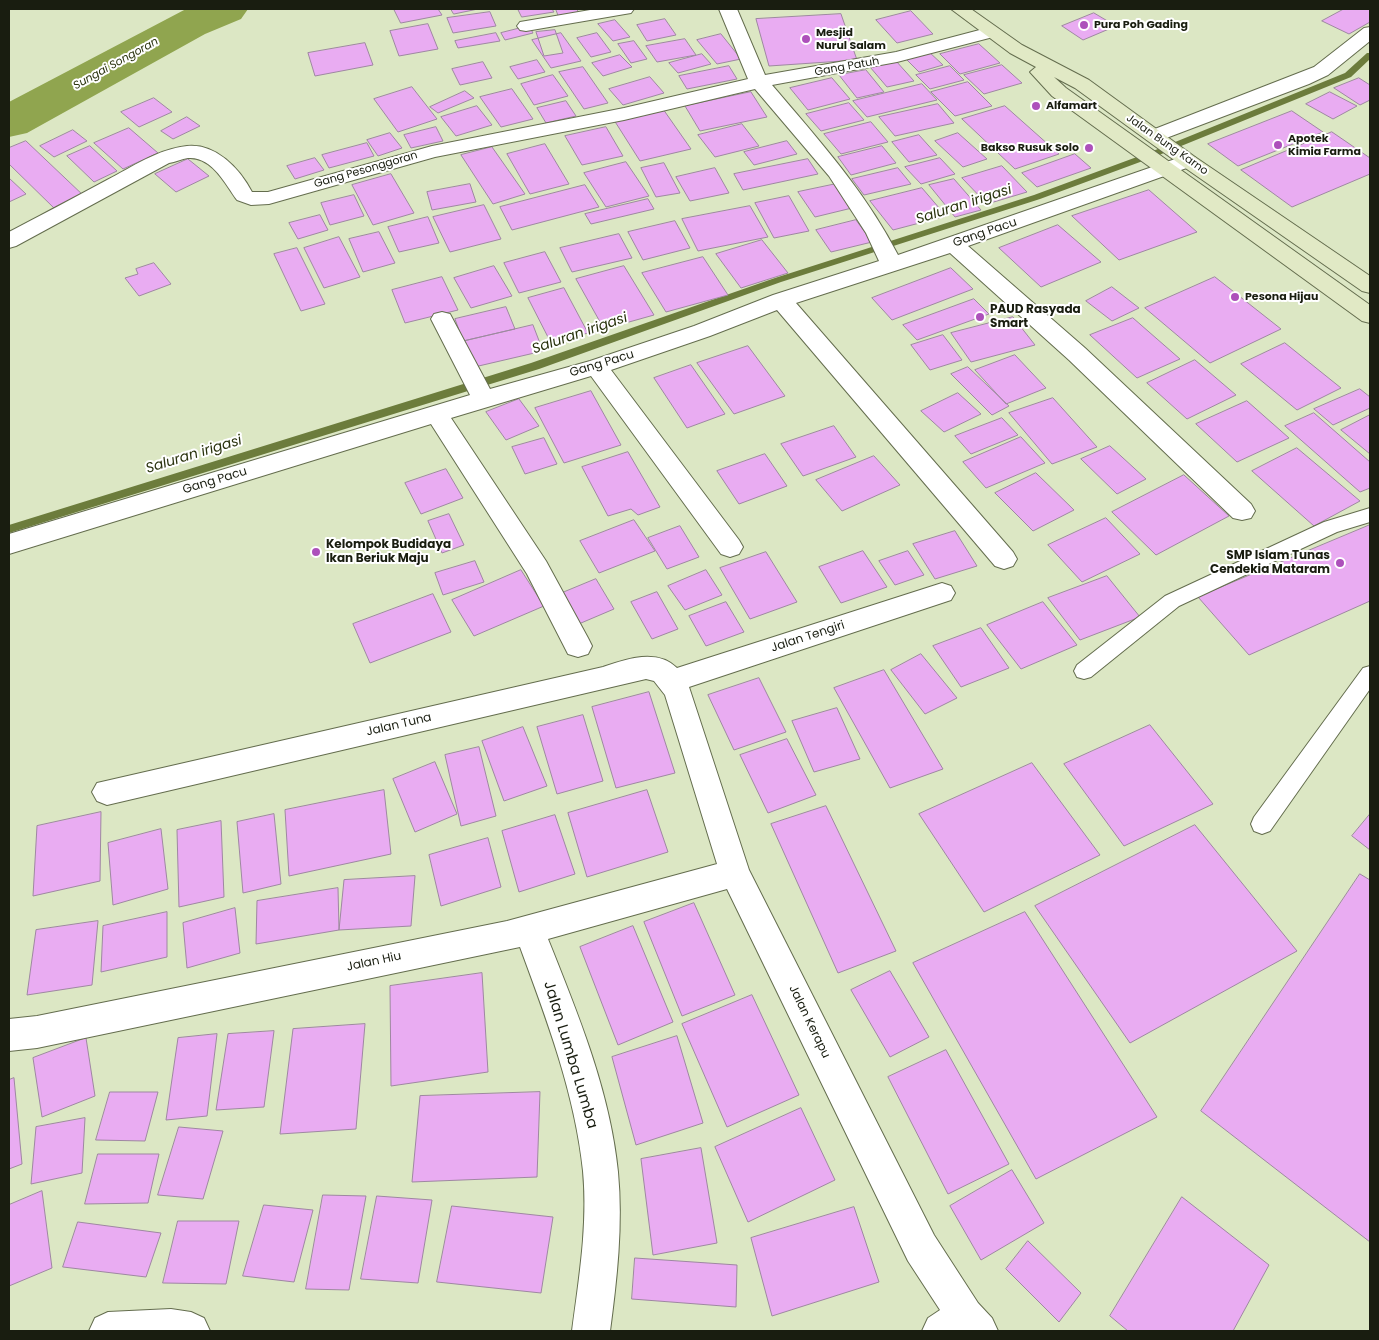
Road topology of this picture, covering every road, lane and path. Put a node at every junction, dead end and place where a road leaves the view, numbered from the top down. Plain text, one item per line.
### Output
1 (625, 9) edge
2 (728, 9) edge
3 (960, 9) edge
4 (526, 26) dead end
5 (991, 32) junction
6 (1370, 32) edge
7 (1016, 49) junction
8 (759, 82) junction
9 (1158, 139) junction
10 (1174, 163) junction
11 (9, 241) edge
12 (953, 244) junction
13 (889, 258) junction
14 (1370, 286) edge
15 (781, 300) junction
16 (1370, 316) edge
17 (442, 319) dead end
18 (596, 367) junction
19 (478, 389) junction
20 (436, 414) junction
21 (1242, 511) dead end
22 (1370, 515) edge
23 (9, 544) edge
24 (730, 548) dead end
25 (1004, 558) dead end
26 (942, 593) dead end
27 (578, 646) dead end
28 (1084, 671) dead end
29 (1370, 674) edge
30 (676, 687) junction
31 (107, 792) dead end
32 (1262, 824) dead end
33 (735, 873) junction
34 (529, 930) junction
35 (9, 1035) edge
36 (962, 1326) edge
37 (108, 1331) edge
38 (191, 1331) edge
39 (591, 1331) edge

1 - 4 street
2 - 8 street
3 - 5 main road, Jalan Bung Karno
5 - 7 main road, Jalan Bung Karno
5 - 8 street, Gang Patuh
6 - 9 street
7 - 9 main road, Jalan Bung Karno
7 - 10 main road
8 - 11 street, Gang Pesonggoran
8 - 13 street
9 - 10 main road, Jalan Bung Karno
10 - 12 street, Gang Pacu
10 - 14 main road, Jalan Bung Karno
10 - 16 main road
12 - 13 street, Gang Pacu
12 - 21 street
13 - 15 street, Gang Pacu
15 - 18 street, Gang Pacu
15 - 25 street
17 - 19 street
18 - 19 street, Gang Pacu
18 - 24 street
19 - 20 street, Gang Pacu
20 - 23 street, Gang Pacu
20 - 27 street
22 - 28 lane
26 - 30 street, Jalan Tengiri
29 - 32 lane
30 - 31 street, Jalan Tuna
30 - 33 street, Jalan Kerapu
33 - 34 street, Jalan Hiu
33 - 36 street, Jalan Kerapu
34 - 35 street, Jalan Hiu
34 - 39 street, Jalan Lumba Lumba
37 - 38 street

